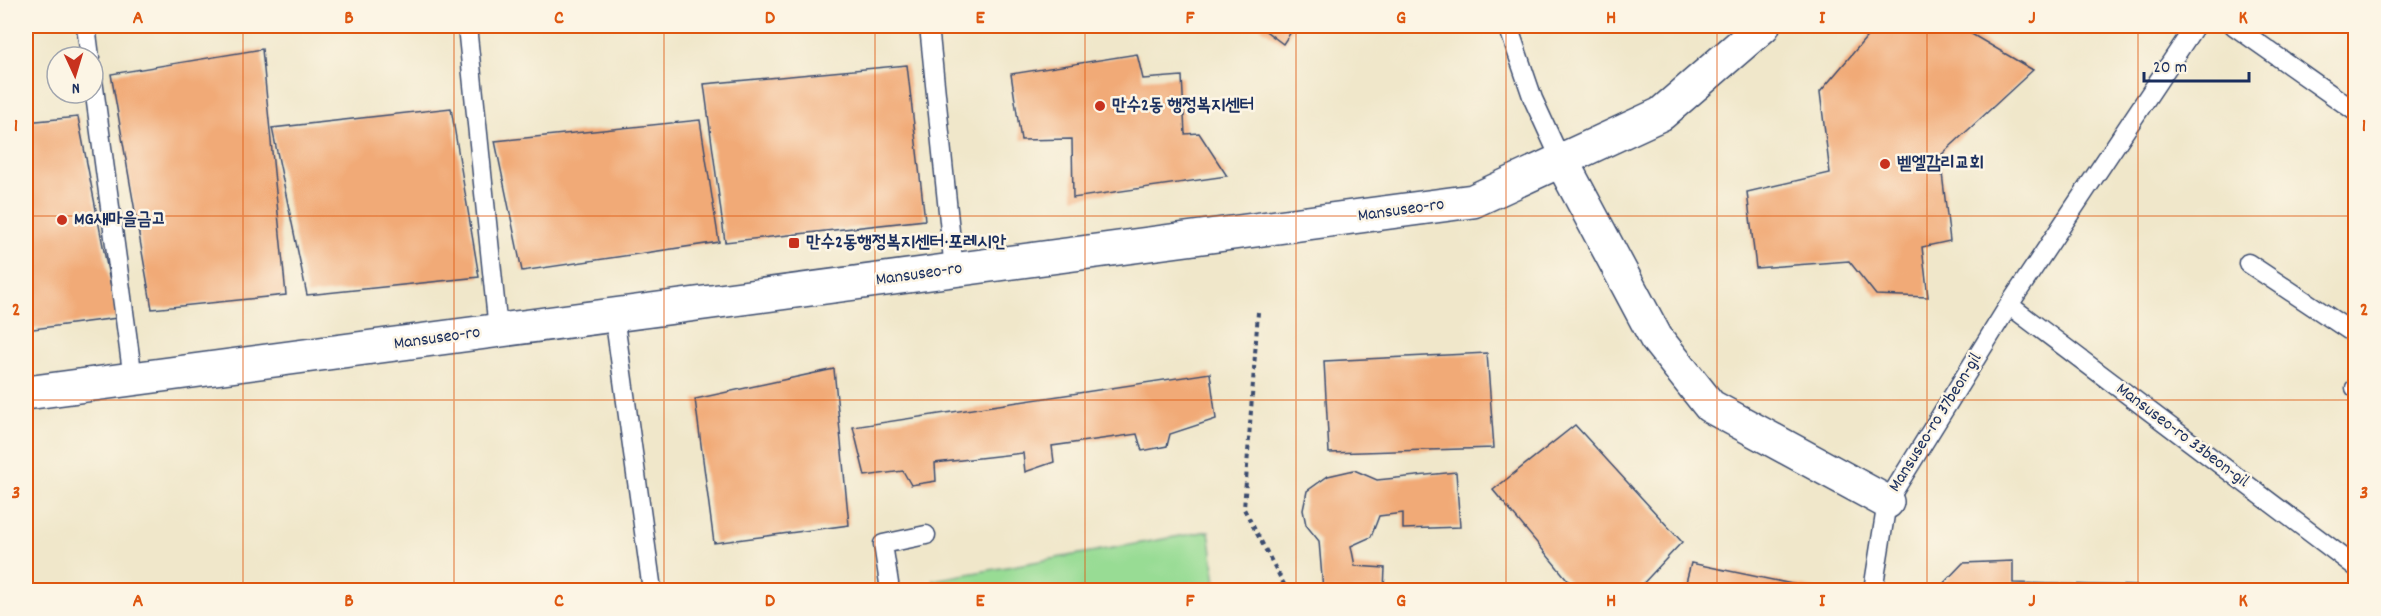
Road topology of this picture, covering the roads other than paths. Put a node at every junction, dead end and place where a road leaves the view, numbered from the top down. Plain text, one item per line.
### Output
1 (86, 26) edge
2 (466, 26) edge
3 (929, 26) edge
4 (1508, 26) edge
5 (1763, 26) edge
6 (2195, 26) edge
7 (2234, 26) edge
8 (88, 45) edge
9 (96, 105) edge
10 (2355, 112) edge
11 (1561, 160) junction
12 (2248, 263) dead end
13 (954, 270) junction
14 (2009, 305) junction
15 (614, 315) junction
16 (498, 330) junction
17 (2355, 335) edge
18 (133, 379) junction
19 (26, 393) edge
20 (1887, 502) junction
21 (926, 535) dead end
22 (2355, 567) edge
23 (651, 591) edge
24 (890, 591) edge
25 (1873, 591) edge

1 - 8 lane
2 - 16 lane
3 - 13 lane
4 - 11 lane
5 - 11 street, Mansuseo-ro
6 - 14 lane, Mansuseo-ro 37beon-gil
7 - 10 lane
9 - 18 lane
11 - 13 street, Mansuseo-ro
11 - 20 street, Mansuseo-ro 37beon-gil
12 - 17 lane
13 - 15 street, Mansuseo-ro
14 - 20 lane, Mansuseo-ro 37beon-gil
14 - 22 lane, Mansuseo-ro 33beon-gil
15 - 16 street, Mansuseo-ro
15 - 23 lane
16 - 18 street, Mansuseo-ro
18 - 19 street, Mansuseo-ro
20 - 25 lane
21 - 24 lane

